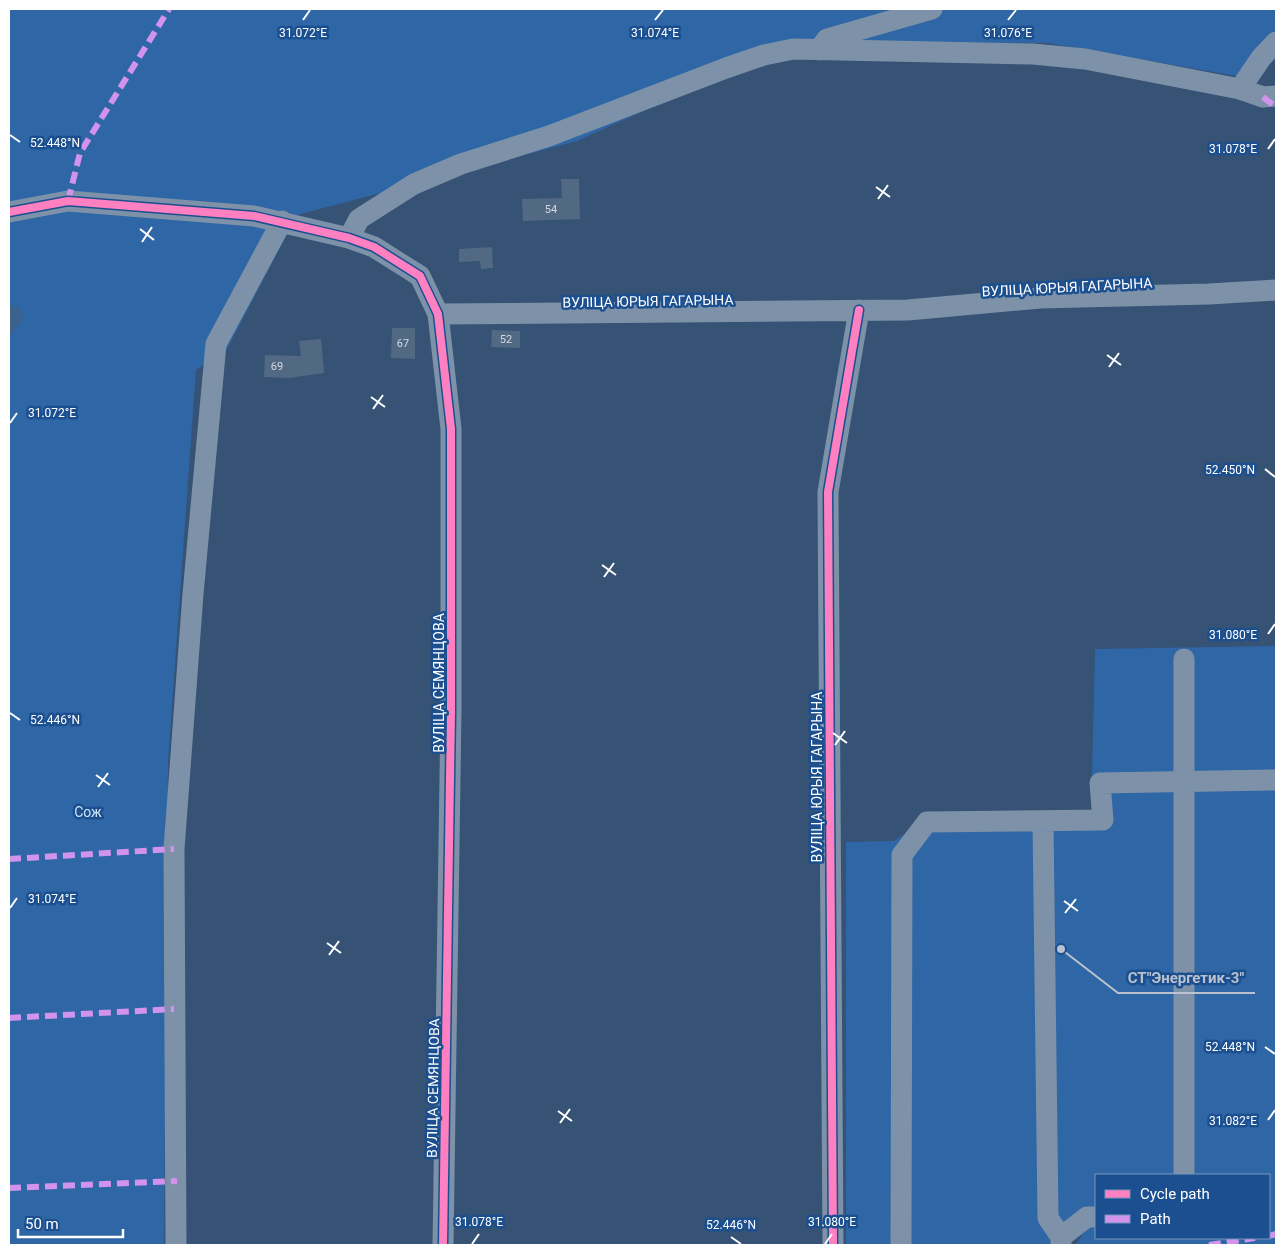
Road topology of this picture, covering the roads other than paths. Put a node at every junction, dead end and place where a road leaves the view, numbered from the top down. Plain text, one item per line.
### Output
1 (932, 9) edge
2 (1276, 42) edge
3 (819, 50) junction
4 (1240, 89) junction
5 (1276, 96) edge
6 (9, 212) edge
7 (282, 221) junction
8 (349, 238) junction
9 (1276, 290) edge
10 (859, 310) junction
11 (438, 314) junction
12 (1184, 659) dead end
13 (1276, 780) edge
14 (1185, 782) junction
15 (1042, 821) junction
16 (1184, 1174) edge
17 (1095, 1217) edge
18 (1061, 1241) edge
19 (176, 1245) edge
20 (443, 1245) edge
21 (832, 1245) edge
22 (900, 1245) edge

1 - 3 street
2 - 4 street
3 - 4 street
3 - 8 street
4 - 5 street
6 - 7 street, ВУЛІЦА СЕМЯНЦОВА
7 - 8 street, ВУЛІЦА СЕМЯНЦОВА
7 - 19 street
8 - 11 street, ВУЛІЦА СЕМЯНЦОВА
9 - 10 street, ВУЛІЦА ЮРЫЯ ГАГАРЫНА
10 - 11 street, ВУЛІЦА ЮРЫЯ ГАГАРЫНА
10 - 21 street, ВУЛІЦА ЮРЫЯ ГАГАРЫНА
11 - 20 street, ВУЛІЦА СЕМЯНЦОВА
12 - 14 street
13 - 14 street
14 - 15 street
14 - 16 street
15 - 18 street
15 - 22 street
17 - 18 street

